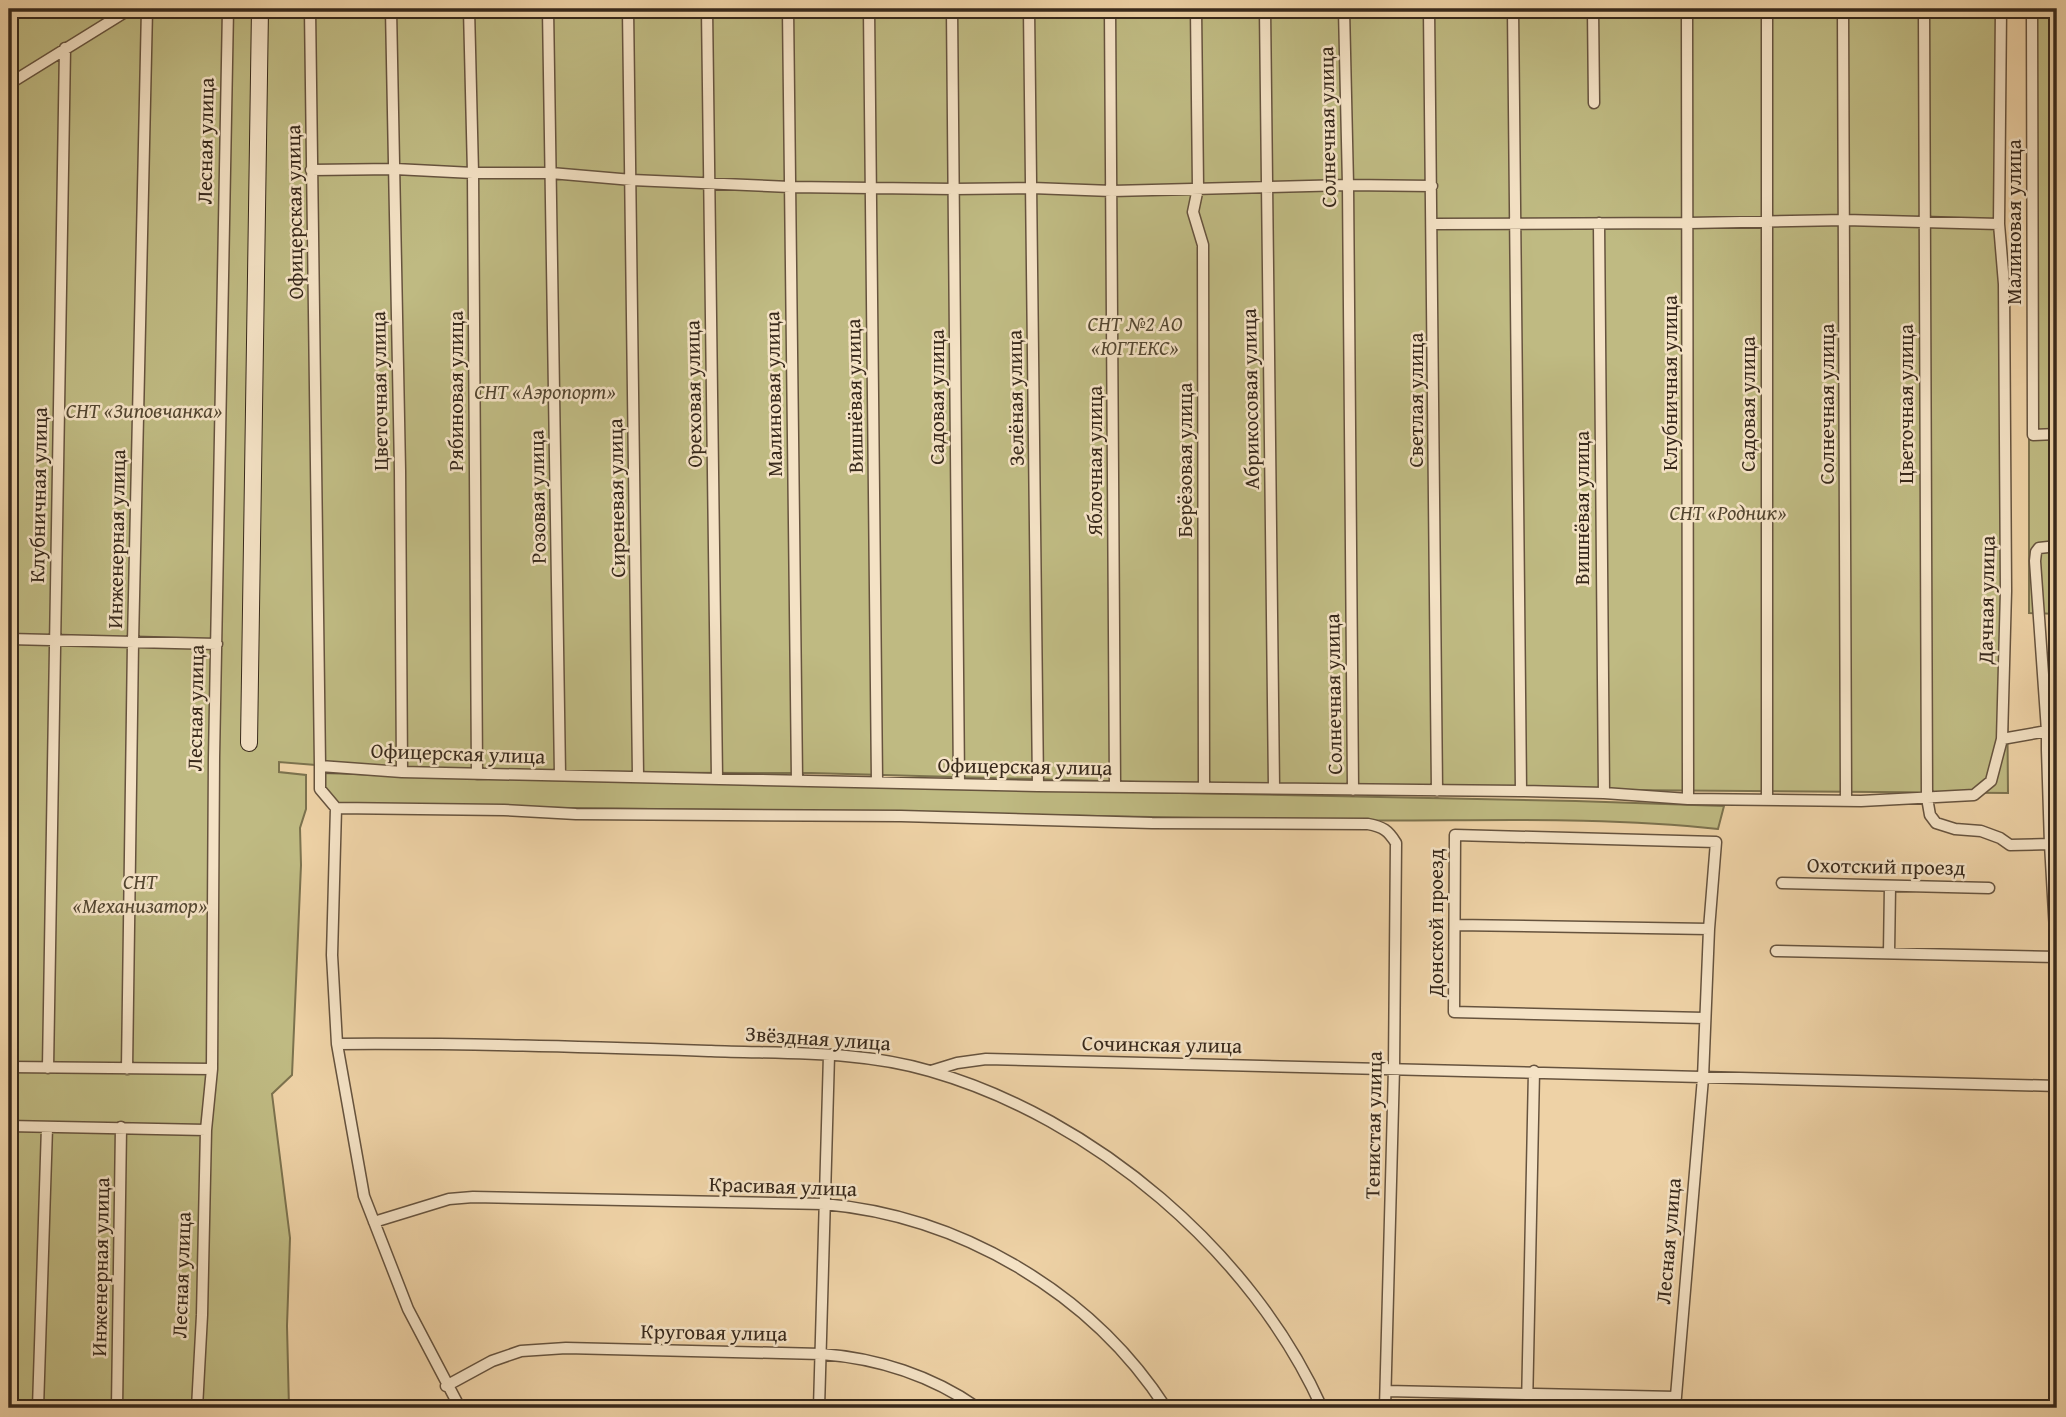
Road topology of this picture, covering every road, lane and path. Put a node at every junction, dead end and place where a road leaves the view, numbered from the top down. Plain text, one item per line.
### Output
1 (130, 9) edge
2 (147, 9) edge
3 (228, 9) edge
4 (260, 9) edge
5 (310, 9) edge
6 (391, 9) edge
7 (469, 9) edge
8 (548, 9) edge
9 (628, 9) edge
10 (707, 9) edge
11 (788, 9) edge
12 (869, 9) edge
13 (952, 9) edge
14 (1029, 9) edge
15 (1110, 9) edge
16 (1196, 9) edge
17 (1265, 9) edge
18 (1344, 9) edge
19 (1429, 9) edge
20 (1513, 9) edge
21 (1593, 9) edge
22 (1687, 9) edge
23 (1767, 9) edge
24 (1843, 9) edge
25 (1924, 9) edge
26 (2001, 9) edge
27 (2032, 9) edge
28 (65, 48) junction
29 (9, 84) edge
30 (1594, 103) dead end
31 (395, 169) junction
32 (311, 170) junction
33 (473, 173) junction
34 (551, 173) junction
35 (632, 180) junction
36 (709, 183) junction
37 (1348, 185) junction
38 (1432, 186) junction
39 (790, 187) junction
40 (871, 188) junction
41 (1032, 188) junction
42 (1198, 188) junction
43 (1267, 188) junction
44 (954, 189) junction
45 (1112, 191) junction
46 (1845, 220) junction
47 (1768, 221) junction
48 (1923, 222) junction
49 (1433, 223) junction
50 (1598, 223) junction
51 (1689, 223) junction
52 (1999, 224) junction
53 (1514, 225) junction
54 (2057, 434) edge
55 (2057, 546) edge
56 (9, 639) edge
57 (54, 639) junction
58 (133, 642) junction
59 (217, 645) junction
60 (2046, 731) junction
61 (2002, 739) junction
62 (249, 743) dead end
63 (2052, 750) edge
64 (320, 766) junction
65 (402, 772) junction
66 (477, 774) junction
67 (560, 775) junction
68 (638, 776) junction
69 (718, 779) junction
70 (797, 780) junction
71 (877, 782) junction
72 (959, 785) junction
73 (1038, 786) junction
74 (1115, 787) junction
75 (1204, 787) junction
76 (1274, 788) junction
77 (1353, 790) junction
78 (1437, 791) junction
79 (1521, 791) junction
80 (1604, 793) junction
81 (1927, 798) junction
82 (1688, 799) junction
83 (1767, 799) junction
84 (1846, 799) junction
85 (335, 808) junction
86 (1455, 835) joint
87 (2050, 844) junction
88 (1783, 883) dead end
89 (1890, 886) junction
90 (1989, 888) dead end
91 (1455, 925) junction
92 (1709, 929) junction
93 (1776, 951) dead end
94 (1889, 953) junction
95 (2057, 957) edge
96 (2057, 966) edge
97 (1704, 1018) junction
98 (337, 1044) junction
99 (829, 1055) junction
100 (9, 1067) edge
101 (48, 1068) junction
102 (1394, 1068) junction
103 (127, 1069) junction
104 (212, 1069) junction
105 (931, 1071) junction
106 (1534, 1071) junction
107 (1703, 1078) junction
108 (2057, 1086) edge
109 (9, 1126) edge
110 (47, 1127) junction
111 (121, 1127) junction
112 (206, 1130) junction
113 (824, 1204) junction
114 (374, 1222) junction
115 (821, 1354) junction
116 (446, 1386) junction
117 (1386, 1391) junction
118 (1527, 1394) junction
119 (1676, 1403) edge
120 (38, 1408) edge
121 (117, 1408) edge
122 (197, 1408) edge
123 (460, 1408) edge
124 (819, 1408) edge
125 (978, 1408) edge
126 (1166, 1408) edge
127 (1322, 1408) edge
128 (1385, 1408) edge
129 (1527, 1408) edge

1 - 28 street
2 - 58 street, Инженерная улица
3 - 59 street, Лесная улица
4 - 62 street
5 - 32 street, Офицерская улица
6 - 31 street, Цветочная улица
7 - 33 street, Рябиновая улица
8 - 34 street, Розовая улица
9 - 35 street, Сиреневая улица
10 - 36 street, Ореховая улица
11 - 39 street, Малиновая улица
12 - 40 street, Вишнёвая улица
13 - 44 street, Садовая улица
14 - 41 street, Зелёная улица
15 - 45 street, Яблочная улица
16 - 42 street, Берёзовая улица
17 - 43 street, Абрикосовая улица
18 - 37 street, Солнечная улица
19 - 38 street, Светлая улица
20 - 53 street
21 - 30 street
22 - 51 street, Клубничная улица
23 - 47 street, Садовая улица
24 - 46 street, Солнечная улица
25 - 48 street, Цветочная улица
26 - 52 street, Дачная улица
27 - 54 street, Малиновая улица
28 - 29 street
28 - 57 street, Клубничная улица
31 - 32 street
31 - 33 street
31 - 65 street, Цветочная улица
32 - 64 street, Офицерская улица
33 - 34 street
33 - 66 street, Рябиновая улица
34 - 35 street
34 - 67 street, Розовая улица
35 - 36 street
35 - 68 street, Сиреневая улица
36 - 39 street
36 - 69 street, Ореховая улица
37 - 38 street
37 - 43 street
37 - 77 street, Солнечная улица
38 - 49 street, Светлая улица
39 - 40 street
39 - 70 street, Малиновая улица
40 - 44 street
40 - 71 street, Вишнёвая улица
41 - 44 street
41 - 45 street
41 - 73 street, Зелёная улица
42 - 43 street
42 - 45 street
42 - 75 street, Берёзовая улица
43 - 76 street, Абрикосовая улица
44 - 72 street, Садовая улица
45 - 74 street, Яблочная улица
46 - 47 street
46 - 48 street
46 - 84 street, Солнечная улица
47 - 51 street
47 - 83 street, Садовая улица
48 - 52 street
48 - 81 street, Цветочная улица
49 - 53 street
49 - 78 street, Светлая улица
50 - 51 street
50 - 53 street
50 - 80 street, Вишнёвая улица
51 - 82 street, Клубничная улица
52 - 61 street, Дачная улица
53 - 79 street
55 - 60 street
56 - 57 street
57 - 58 street
57 - 101 street, Клубничная улица
58 - 59 street
58 - 103 street, Инженерная улица
59 - 104 street, Лесная улица
60 - 61 street
60 - 63 street
61 - 81 street, Дачная улица
63 - 87 street
64 - 65 street, Офицерская улица
64 - 85 street
65 - 66 street, Офицерская улица
66 - 67 street, Офицерская улица
67 - 68 street, Офицерская улица
68 - 69 street, Офицерская улица
69 - 70 street, Офицерская улица
70 - 71 street, Офицерская улица
71 - 72 street, Офицерская улица
72 - 73 street, Офицерская улица
73 - 74 street, Офицерская улица
74 - 75 street, Офицерская улица
75 - 76 street, Офицерская улица
76 - 77 street, Офицерская улица
77 - 78 street, Офицерская улица
78 - 79 street, Дачная улица
79 - 80 street, Дачная улица
80 - 82 street, Дачная улица
81 - 84 street, Дачная улица
81 - 87 street
82 - 83 street, Дачная улица
83 - 84 street, Дачная улица
85 - 98 street
85 - 102 street, Тенистая улица
86 - 91 street, Донской проезд
86 - 92 street, Лесная улица
87 - 95 street
88 - 89 street, Охотский проезд
89 - 90 street, Охотский проезд
89 - 94 street
91 - 92 street
91 - 97 street, Донской проезд
92 - 97 street, Лесная улица
93 - 94 street
94 - 95 street
95 - 96 street
97 - 107 street, Лесная улица
98 - 99 street, Звёздная улица
98 - 114 street
99 - 105 street, Звёздная улица
99 - 113 street
100 - 101 street
101 - 103 street
102 - 105 street, Сочинская улица
102 - 106 street, Сочинская улица
102 - 117 street, Тенистая улица
103 - 104 street
104 - 112 street, Лесная улица
105 - 127 street, Звёздная улица
106 - 107 street, Сочинская улица
106 - 118 street
107 - 108 street, Сочинская улица
107 - 119 street, Лесная улица
109 - 110 street
110 - 111 street
110 - 120 street
111 - 112 street
111 - 121 street, Инженерная улица
112 - 122 street, Лесная улица
113 - 114 street, Красивая улица
113 - 115 street
113 - 126 street, Красивая улица
114 - 116 street
115 - 116 street, Круговая улица
115 - 124 street
115 - 125 street, Круговая улица
116 - 123 street
117 - 118 street
117 - 128 street, Тенистая улица
118 - 119 street
118 - 129 street

